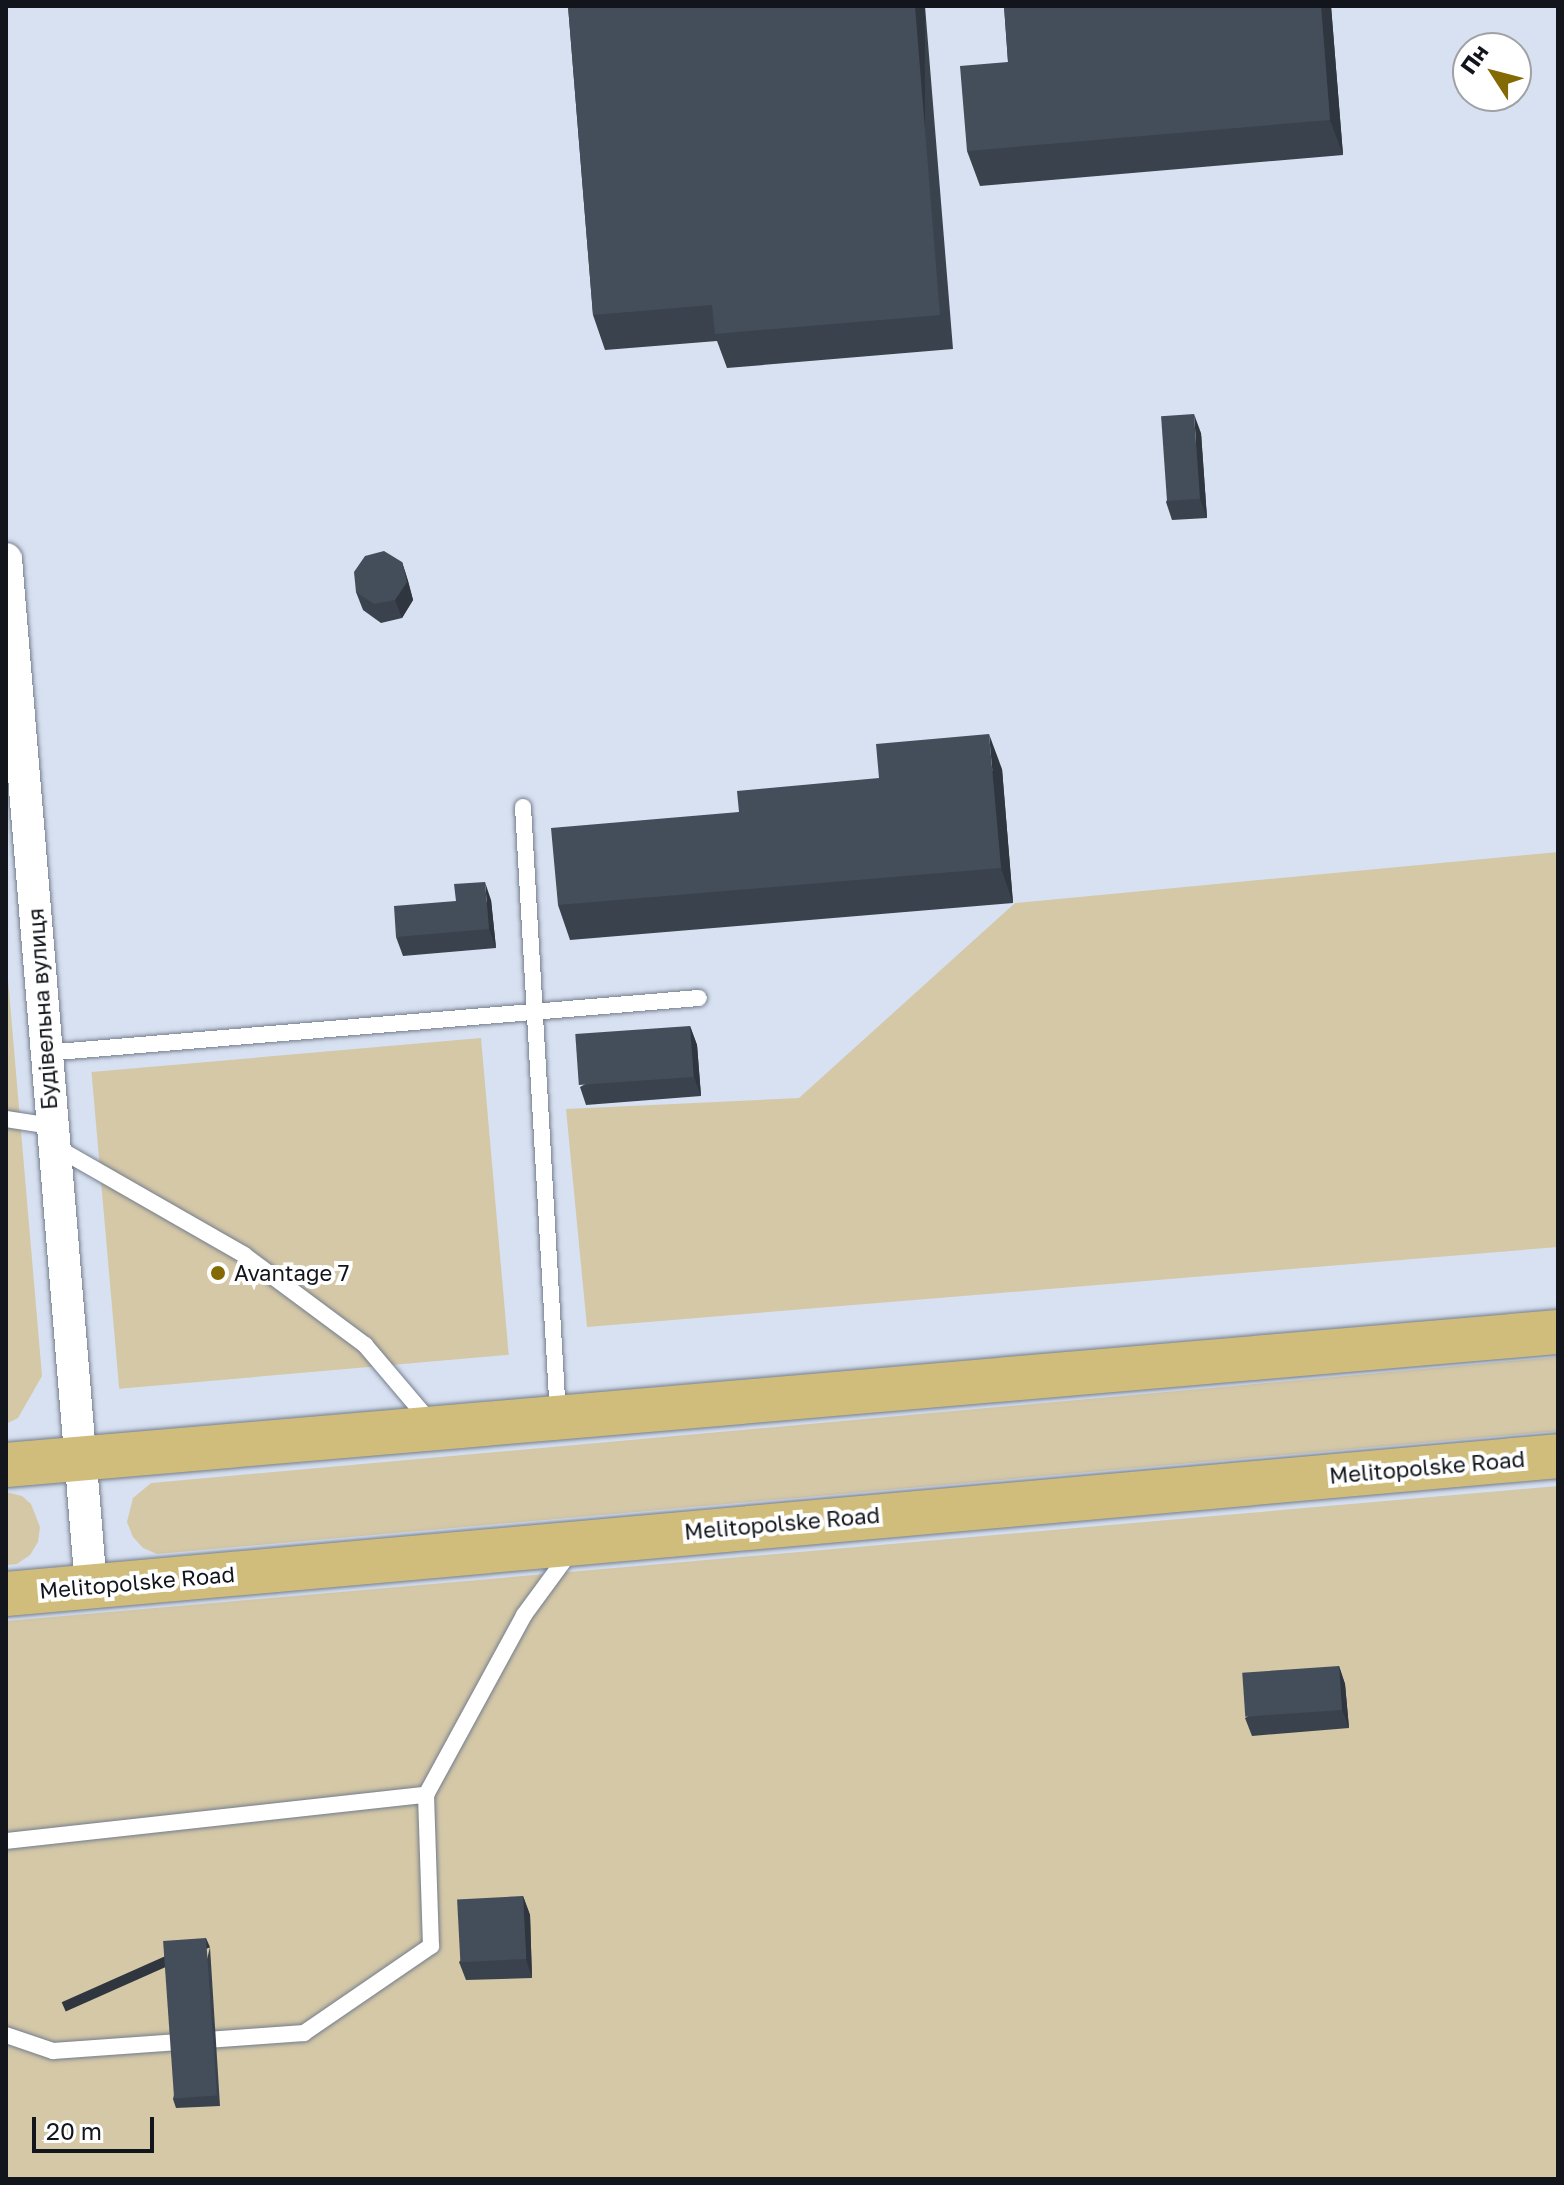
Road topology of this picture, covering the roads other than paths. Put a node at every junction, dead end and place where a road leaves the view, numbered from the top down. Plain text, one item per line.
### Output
1 (6, 559) edge
2 (523, 807) dead end
3 (699, 998) dead end
4 (534, 1013) junction
5 (45, 1053) junction
6 (6, 1119) edge
7 (52, 1136) junction
8 (1558, 1332) edge
9 (558, 1418) junction
10 (435, 1429) junction
11 (1558, 1456) edge
12 (78, 1459) junction
13 (6, 1465) edge
14 (579, 1540) junction
15 (91, 1586) junction
16 (6, 1594) edge
17 (426, 1795) junction
18 (6, 1841) edge
19 (6, 2035) edge

1 - 5 street, Будівельна вулиця
2 - 4 lane
3 - 4 lane
4 - 5 lane
4 - 9 lane
5 - 7 street, Будівельна вулиця
6 - 7 lane
7 - 10 lane
7 - 12 street, Будівельна вулиця
8 - 9 main road
9 - 10 main road
10 - 12 main road
11 - 14 main road, Melitopolske Road
12 - 13 main road
12 - 15 street, Будівельна вулиця
14 - 15 main road, Melitopolske Road
14 - 17 lane
15 - 16 main road, Melitopolske Road
17 - 18 lane
17 - 19 lane

